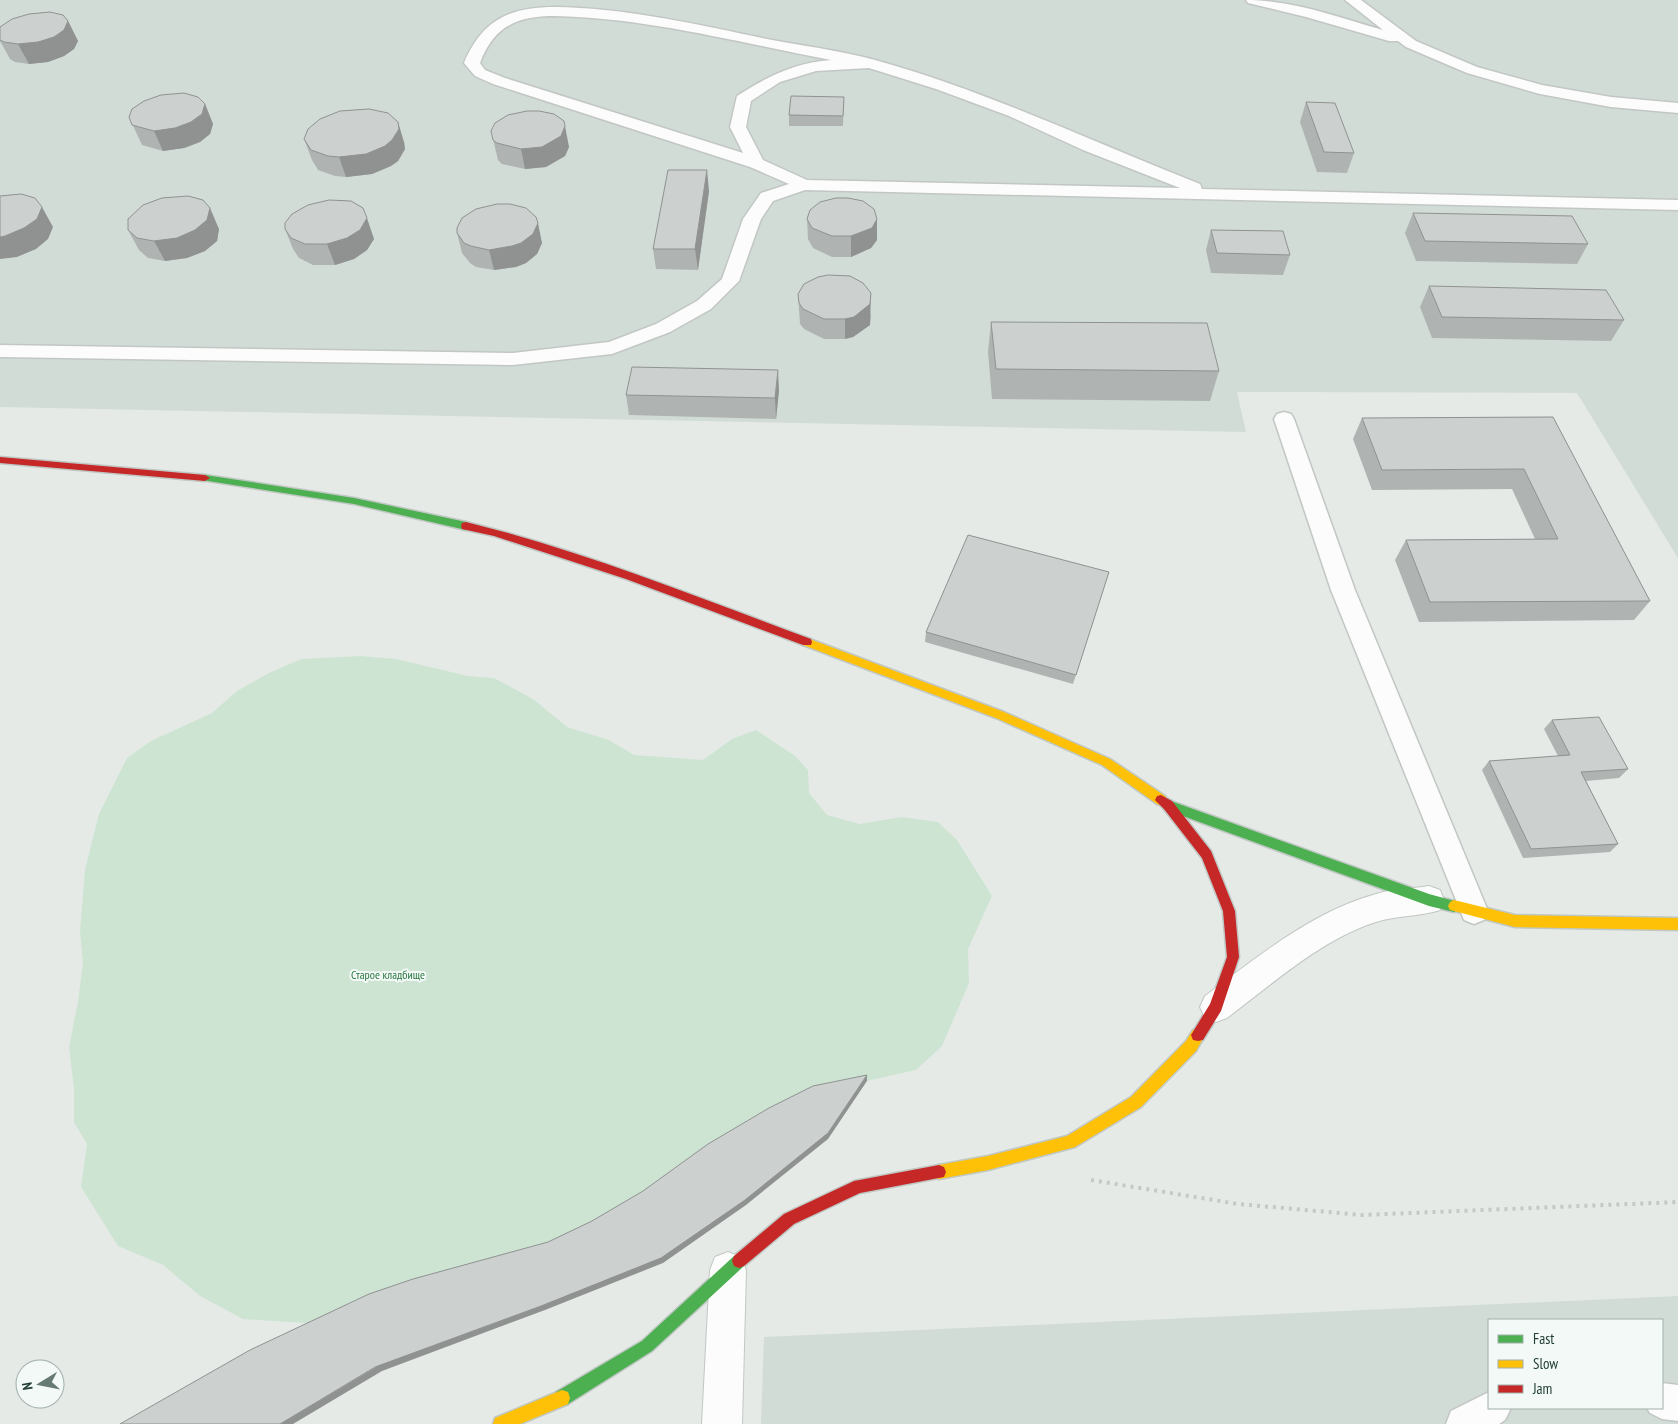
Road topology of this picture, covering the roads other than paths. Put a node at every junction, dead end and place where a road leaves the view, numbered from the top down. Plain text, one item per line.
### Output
1 (1254, 0) edge
2 (1352, 0) edge
3 (1411, 44) junction
4 (870, 63) junction
5 (1678, 108) edge
6 (756, 163) junction
7 (804, 184) junction
8 (1210, 194) junction
9 (1678, 205) edge
10 (0, 351) edge
11 (1284, 419) dead end
12 (0, 460) edge
13 (1168, 805) junction
14 (1429, 900) junction
15 (1474, 911) junction
16 (1678, 924) edge
17 (1216, 1007) junction
18 (728, 1270) junction
19 (1663, 1401) edge
20 (1678, 1403) edge
21 (1491, 1409) edge
22 (501, 1424) edge
23 (722, 1424) edge
24 (1464, 1424) edge

1 - 3 lane
2 - 3 lane
3 - 5 lane
4 - 6 lane
4 - 6 lane
4 - 8 lane
6 - 7 lane
7 - 8 lane
7 - 10 lane
8 - 9 lane
11 - 15 lane
12 - 13 street
13 - 14 street
13 - 17 street
14 - 15 street
14 - 17 street
15 - 16 street
17 - 18 street
18 - 22 street
18 - 23 street
19 - 20 lane
21 - 24 lane

